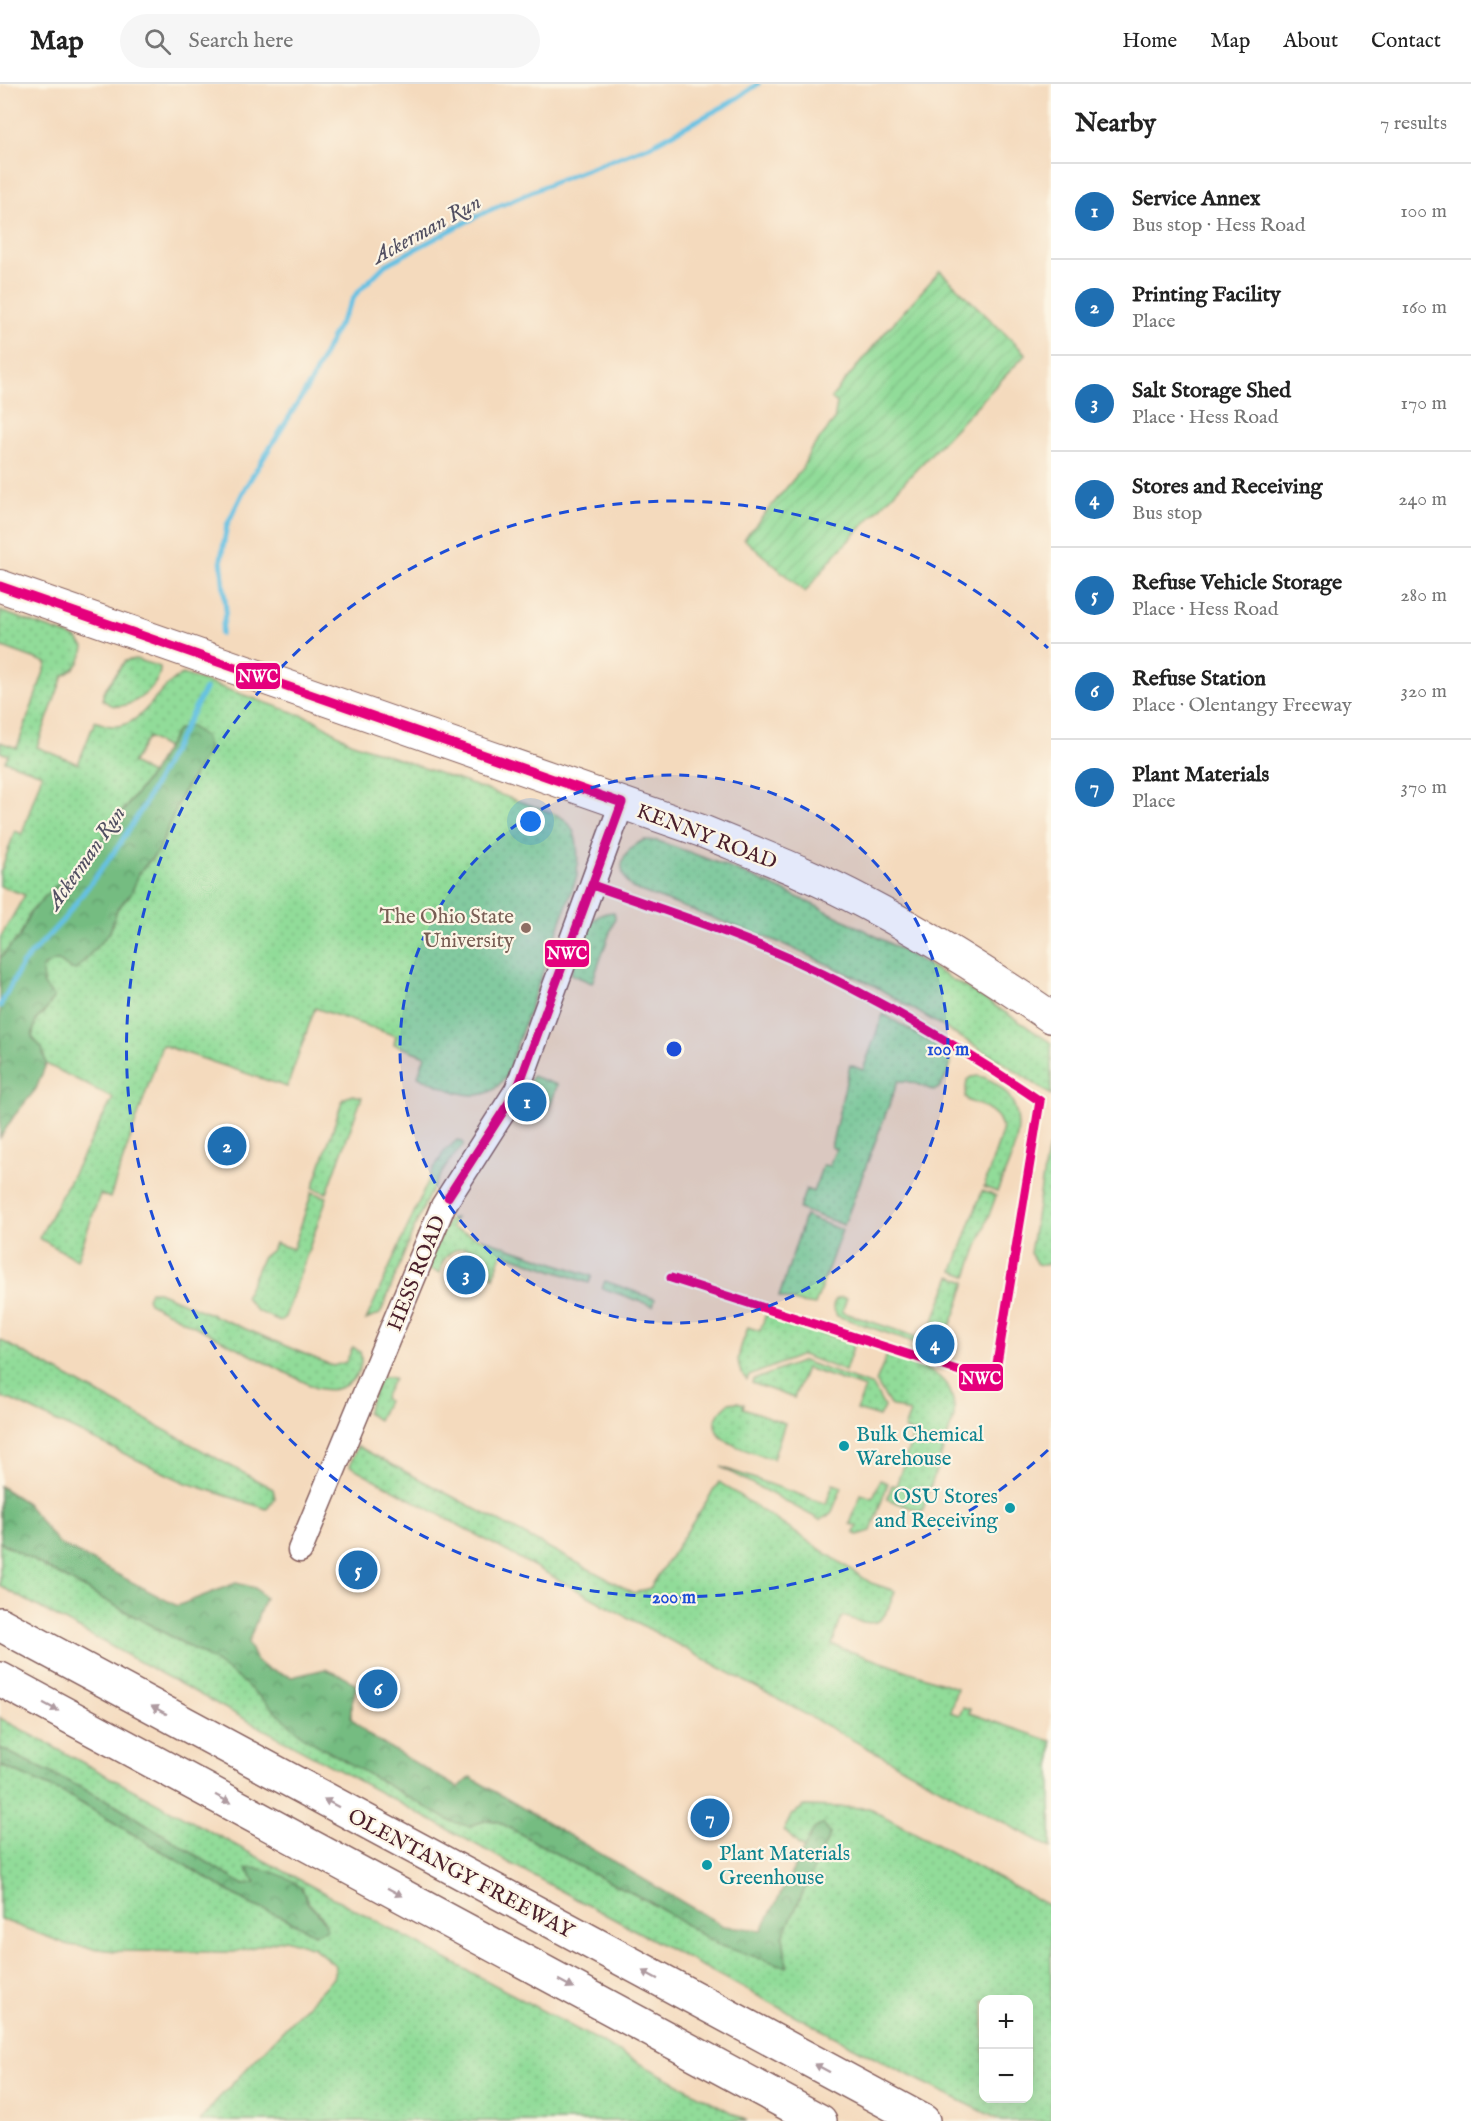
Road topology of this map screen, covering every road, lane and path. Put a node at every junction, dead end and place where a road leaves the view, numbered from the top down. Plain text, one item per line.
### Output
1 (0, 586) edge
2 (622, 803) junction
3 (1051, 1017) edge
4 (300, 1550) dead end
5 (0, 1624) edge
6 (0, 1679) edge
7 (873, 2096) junction
8 (819, 2121) edge
9 (923, 2121) edge
10 (934, 2121) edge

1 - 2 main road, KENNY ROAD
2 - 3 main road, KENNY ROAD
2 - 4 street, HESS ROAD
7 -> 5 highway, OLENTANGY FREEWAY
6 -> 8 highway
7 - 9 highway, OLENTANGY FREEWAY
7 - 10 highway

